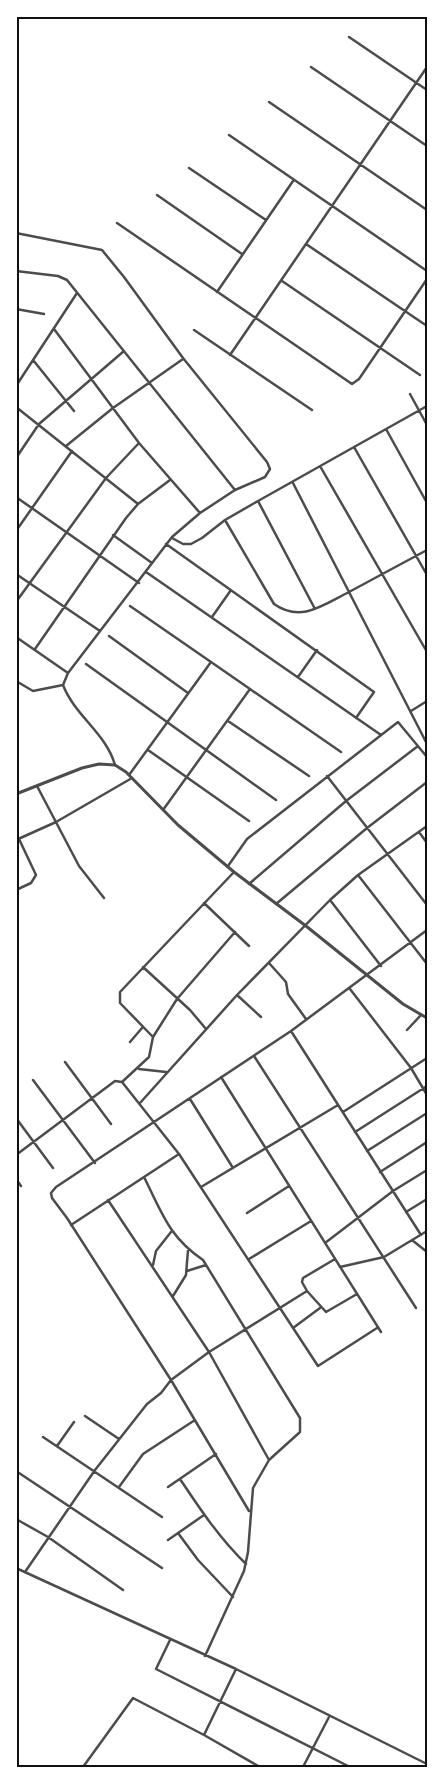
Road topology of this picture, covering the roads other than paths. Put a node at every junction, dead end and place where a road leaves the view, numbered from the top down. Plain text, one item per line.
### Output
1 (349, 37) dead end
2 (311, 67) dead end
3 (427, 67) edge
4 (416, 83) junction
5 (427, 90) edge
6 (269, 102) dead end
7 (390, 121) junction
8 (229, 135) dead end
9 (427, 146) edge
10 (360, 165) junction
11 (189, 168) dead end
12 (293, 180) junction
13 (157, 195) dead end
14 (332, 207) junction
15 (427, 210) edge
16 (266, 220) junction
17 (118, 223) dead end
18 (16, 233) edge
19 (306, 244) junction
20 (242, 254) junction
21 (16, 271) edge
22 (427, 271) edge
23 (427, 279) edge
24 (282, 281) junction
25 (77, 292) junction
26 (216, 292) junction
27 (16, 310) edge
28 (405, 311) junction
29 (44, 314) dead end
30 (256, 318) junction
31 (427, 326) edge
32 (54, 328) junction
33 (194, 330) dead end
34 (380, 347) junction
35 (124, 352) junction
36 (230, 355) junction
37 (183, 358) junction
38 (33, 360) junction
39 (420, 375) dead end
40 (92, 379) junction
41 (150, 382) junction
42 (16, 386) edge
43 (410, 394) dead end
44 (66, 401) junction
45 (16, 406) edge
46 (427, 406) edge
47 (113, 408) junction
48 (312, 410) dead end
49 (419, 410) junction
50 (74, 412) dead end
51 (39, 424) junction
52 (427, 425) edge
53 (386, 429) junction
54 (140, 443) junction
55 (66, 446) junction
56 (354, 447) junction
57 (72, 451) junction
58 (16, 458) edge
59 (320, 466) junction
60 (106, 478) junction
61 (170, 480) junction
62 (293, 483) junction
63 (235, 490) junction
64 (16, 497) edge
65 (258, 501) junction
66 (427, 503) edge
67 (138, 504) junction
68 (32, 508) junction
69 (200, 513) junction
70 (225, 520) junction
71 (16, 531) edge
72 (66, 533) junction
73 (113, 535) junction
74 (172, 537) junction
75 (166, 544) junction
76 (427, 550) edge
77 (417, 555) junction
78 (99, 556) junction
79 (152, 563) junction
80 (146, 572) junction
81 (383, 573) junction
82 (16, 574) edge
83 (427, 575) edge
84 (30, 583) junction
85 (139, 583) junction
86 (231, 590) junction
87 (349, 592) junction
88 (16, 602) edge
89 (64, 606) junction
90 (130, 606) dead end
91 (315, 609) junction
92 (212, 617) junction
93 (100, 631) junction
94 (109, 636) dead end
95 (16, 637) edge
96 (35, 649) junction
97 (317, 650) junction
98 (427, 652) edge
99 (211, 662) junction
100 (86, 664) dead end
101 (68, 673) junction
102 (298, 677) junction
103 (16, 681) edge
104 (63, 685) junction
105 (250, 689) junction
106 (188, 693) junction
107 (427, 701) edge
108 (411, 711) junction
109 (356, 718) junction
110 (168, 722) junction
111 (228, 722) junction
112 (381, 735) junction
113 (427, 744) edge
114 (418, 746) junction
115 (147, 750) junction
116 (208, 750) junction
117 (341, 752) dead end
118 (427, 757) edge
119 (115, 765) junction
120 (309, 776) dead end
121 (328, 776) junction
122 (130, 777) junction
123 (188, 779) junction
124 (427, 782) edge
125 (37, 786) junction
126 (16, 794) edge
127 (276, 800) dead end
128 (346, 801) junction
129 (162, 811) junction
130 (249, 821) dead end
131 (56, 822) junction
132 (427, 826) edge
133 (367, 828) junction
134 (419, 832) junction
135 (17, 839) edge
136 (427, 843) edge
137 (387, 854) junction
138 (228, 866) junction
139 (234, 872) junction
140 (358, 875) junction
141 (249, 884) junction
142 (16, 890) edge
143 (104, 898) dead end
144 (330, 900) junction
145 (204, 903) junction
146 (276, 905) junction
147 (427, 906) edge
148 (306, 926) junction
149 (427, 930) edge
150 (234, 932) junction
151 (410, 943) junction
152 (249, 946) dead end
153 (269, 963) junction
154 (427, 964) edge
155 (381, 966) junction
156 (143, 967) junction
157 (367, 976) junction
158 (350, 988) junction
159 (237, 995) junction
160 (177, 998) junction
161 (421, 1015) junction
162 (261, 1017) dead end
163 (427, 1018) edge
164 (307, 1019) junction
165 (142, 1028) junction
166 (206, 1029) junction
167 (407, 1030) dead end
168 (291, 1031) junction
169 (153, 1037) junction
170 (130, 1042) dead end
171 (254, 1056) junction
172 (427, 1058) edge
173 (65, 1062) dead end
174 (411, 1068) junction
175 (139, 1069) junction
176 (166, 1072) junction
177 (221, 1077) junction
178 (33, 1080) dead end
179 (122, 1082) junction
180 (427, 1086) edge
181 (423, 1088) junction
182 (427, 1095) edge
183 (93, 1099) junction
184 (190, 1099) junction
185 (140, 1103) junction
186 (338, 1105) junction
187 (343, 1112) junction
188 (427, 1113) edge
189 (16, 1118) edge
190 (64, 1121) junction
191 (154, 1123) junction
192 (112, 1124) dead end
193 (300, 1128) junction
194 (355, 1132) junction
195 (427, 1142) edge
196 (34, 1143) junction
197 (265, 1148) junction
198 (367, 1151) junction
199 (179, 1154) junction
200 (16, 1155) edge
201 (94, 1163) junction
202 (53, 1168) dead end
203 (232, 1168) junction
204 (427, 1170) edge
205 (380, 1172) junction
206 (144, 1177) junction
207 (16, 1179) edge
208 (21, 1186) dead end
209 (289, 1186) junction
210 (201, 1187) junction
211 (393, 1191) junction
212 (427, 1199) edge
213 (108, 1200) junction
214 (406, 1212) junction
215 (247, 1213) dead end
216 (358, 1217) junction
217 (311, 1221) junction
218 (71, 1225) junction
219 (427, 1231) edge
220 (171, 1232) junction
221 (421, 1235) junction
222 (412, 1240) junction
223 (325, 1243) junction
224 (188, 1250) junction
225 (427, 1252) edge
226 (384, 1257) junction
227 (249, 1259) junction
228 (334, 1259) junction
229 (206, 1265) junction
230 (153, 1266) junction
231 (340, 1267) junction
232 (187, 1271) junction
233 (307, 1291) junction
234 (357, 1294) junction
235 (173, 1296) junction
236 (280, 1308) junction
237 (320, 1308) junction
238 (416, 1308) dead end
239 (293, 1328) junction
240 (378, 1328) junction
241 (244, 1329) junction
242 (381, 1332) dead end
243 (209, 1352) junction
244 (171, 1380) junction
245 (85, 1416) dead end
246 (195, 1420) junction
247 (74, 1422) dead end
248 (44, 1437) dead end
249 (119, 1440) junction
250 (57, 1446) junction
251 (216, 1454) junction
252 (269, 1460) junction
253 (16, 1470) edge
254 (95, 1470) junction
255 (180, 1479) junction
256 (119, 1487) junction
257 (168, 1487) dead end
258 (70, 1507) junction
259 (249, 1511) junction
260 (204, 1515) junction
261 (162, 1517) dead end
262 (16, 1519) edge
263 (178, 1533) junction
264 (48, 1537) junction
265 (168, 1540) dead end
266 (246, 1564) junction
267 (16, 1568) edge
268 (162, 1568) dead end
269 (25, 1572) junction
270 (122, 1590) dead end
271 (233, 1597) junction
272 (170, 1640) junction
273 (205, 1656) junction
274 (236, 1669) junction
275 (220, 1702) junction
276 (329, 1717) junction
277 (204, 1735) junction
278 (313, 1748) junction
279 (427, 1764) edge
280 (82, 1767) edge
281 (260, 1767) edge
282 (304, 1767) edge
283 (350, 1767) edge

1 - 4 street
2 - 7 street
3 - 4 street
4 - 5 street
4 - 7 street
6 - 10 street
7 - 9 street
7 - 10 street
8 - 12 street
10 - 14 street
10 - 15 street
11 - 16 street
12 - 14 street
12 - 16 street
13 - 20 street
14 - 19 street
14 - 22 street
16 - 20 street
17 - 26 street
18 - 37 street
19 - 24 street
19 - 28 street
20 - 26 street
21 - 25 street
23 - 28 street
24 - 30 street
24 - 34 street
25 - 32 street
25 - 35 street
26 - 30 street
27 - 29 street
28 - 31 street
28 - 34 street
30 - 34 street
30 - 36 street
32 - 38 street
32 - 40 street
33 - 36 street
34 - 39 street
35 - 40 street
35 - 41 street
36 - 48 street
37 - 41 street
37 - 63 street
38 - 42 street
38 - 44 street
40 - 44 street
40 - 47 street
41 - 47 street
41 - 63 street
43 - 49 street
44 - 50 street
44 - 51 street
45 - 51 street
46 - 49 street
47 - 54 street
47 - 55 street
49 - 52 street
49 - 53 street
51 - 55 street
51 - 58 street
53 - 56 street
53 - 66 street
54 - 60 street
54 - 61 street
55 - 57 street
56 - 59 street
56 - 77 street
57 - 60 street
57 - 68 street
59 - 62 street
59 - 81 street
60 - 67 street
60 - 72 street
61 - 67 street
61 - 69 street
62 - 65 street
62 - 87 street
63 - 69 street
64 - 68 street
65 - 70 street
65 - 91 street
67 - 73 street
68 - 71 street
68 - 72 street
69 - 74 street
70 - 74 street
70 - 91 street
72 - 78 street
72 - 84 street
73 - 78 street
73 - 79 street
74 - 75 street
75 - 79 street
75 - 86 street
76 - 77 street
77 - 81 street
77 - 83 street
78 - 85 street
78 - 89 street
79 - 80 street
80 - 85 street
80 - 92 street
81 - 87 street
81 - 98 street
82 - 84 street
84 - 88 street
84 - 89 street
85 - 93 street
86 - 92 street
86 - 97 street
87 - 91 street
87 - 108 street
89 - 93 street
89 - 96 street
90 - 99 street
92 - 102 street
93 - 101 street
94 - 106 street
95 - 96 street
96 - 101 street
97 - 102 street
97 - 109 street
99 - 105 street
99 - 106 street
100 - 110 street
101 - 104 street
102 - 109 street
103 - 104 street
104 - 119 street
105 - 111 street
105 - 117 street
106 - 110 street
107 - 108 street
108 - 113 street
109 - 112 street
110 - 115 street
110 - 116 street
111 - 116 street
111 - 120 street
112 - 114 street
112 - 121 street
114 - 118 street
114 - 128 street
115 - 122 street
115 - 123 street
116 - 123 street
116 - 127 street
119 - 122 street
119 - 125 street
121 - 128 street
121 - 138 street
122 - 129 street
122 - 131 street
123 - 129 street
123 - 130 street
124 - 133 street
125 - 126 street
125 - 131 street
128 - 133 street
128 - 141 street
129 - 138 street
131 - 135 street
131 - 143 street
132 - 134 street
133 - 137 street
133 - 146 street
134 - 136 street
134 - 137 street
135 - 142 street
137 - 140 street
137 - 147 street
138 - 139 street
139 - 141 street
139 - 145 street
140 - 144 street
140 - 151 street
141 - 146 street
144 - 148 street
144 - 155 street
145 - 150 street
145 - 156 street
146 - 148 street
148 - 153 street
148 - 157 street
149 - 151 street
150 - 152 street
150 - 160 street
151 - 154 street
151 - 155 street
153 - 159 street
153 - 164 street
155 - 157 street
156 - 160 street
156 - 165 street
157 - 158 street
157 - 161 street
158 - 164 street
158 - 174 street
159 - 162 street
159 - 166 street
160 - 166 street
160 - 169 street
161 - 163 street
161 - 167 street
164 - 168 street
165 - 169 street
165 - 170 street
166 - 176 street
168 - 171 street
168 - 186 street
169 - 175 street
171 - 177 street
171 - 193 street
172 - 174 street
173 - 183 street
174 - 181 street
174 - 187 street
175 - 176 street
175 - 179 street
176 - 185 street
177 - 184 street
177 - 197 street
178 - 190 street
179 - 183 street
179 - 185 street
180 - 181 street
181 - 182 street
181 - 194 street
183 - 190 street
183 - 192 street
184 - 191 street
184 - 203 street
185 - 191 street
186 - 187 street
186 - 193 street
187 - 194 street
188 - 198 street
189 - 196 street
190 - 196 street
190 - 201 street
191 - 199 street
191 - 201 street
193 - 197 street
193 - 216 street
194 - 198 street
195 - 205 street
196 - 200 street
196 - 202 street
197 - 203 street
197 - 209 street
198 - 205 street
199 - 206 street
199 - 210 street
201 - 218 street
203 - 210 street
204 - 211 street
205 - 211 street
206 - 213 street
206 - 220 street
207 - 208 street
209 - 215 street
209 - 217 street
210 - 227 street
211 - 214 street
211 - 216 street
212 - 214 street
213 - 218 street
213 - 230 street
214 - 221 street
216 - 223 street
216 - 226 street
217 - 223 street
217 - 227 street
218 - 244 street
219 - 221 street
220 - 224 street
220 - 230 street
221 - 222 street
222 - 225 street
222 - 226 street
223 - 228 street
224 - 229 street
224 - 232 street
226 - 231 street
226 - 238 street
227 - 236 street
228 - 231 street
228 - 233 street
229 - 232 street
229 - 241 street
230 - 235 street
231 - 234 street
232 - 235 street
233 - 236 street
233 - 237 street
234 - 237 street
234 - 240 street
235 - 243 street
236 - 239 street
236 - 241 street
237 - 239 street
239 - 240 street
240 - 242 street
241 - 243 street
241 - 252 street
243 - 244 street
243 - 252 street
244 - 246 street
244 - 249 street
245 - 249 street
246 - 251 street
246 - 256 street
247 - 250 street
248 - 250 street
249 - 254 street
250 - 254 street
251 - 255 street
251 - 259 street
252 - 259 street
253 - 258 street
254 - 256 street
254 - 258 street
255 - 257 street
255 - 260 street
256 - 261 street
258 - 264 street
258 - 268 street
259 - 266 street
260 - 263 street
260 - 266 street
262 - 264 street
263 - 265 street
263 - 271 street
264 - 269 street
264 - 270 street
266 - 271 street
267 - 269 street
269 - 272 street
271 - 273 street
272 - 273 street
272 - 275 street
273 - 274 street
274 - 275 street
274 - 276 street
275 - 277 street
275 - 278 street
276 - 278 street
276 - 279 street
277 - 280 street
277 - 281 street
278 - 282 street
278 - 283 street

